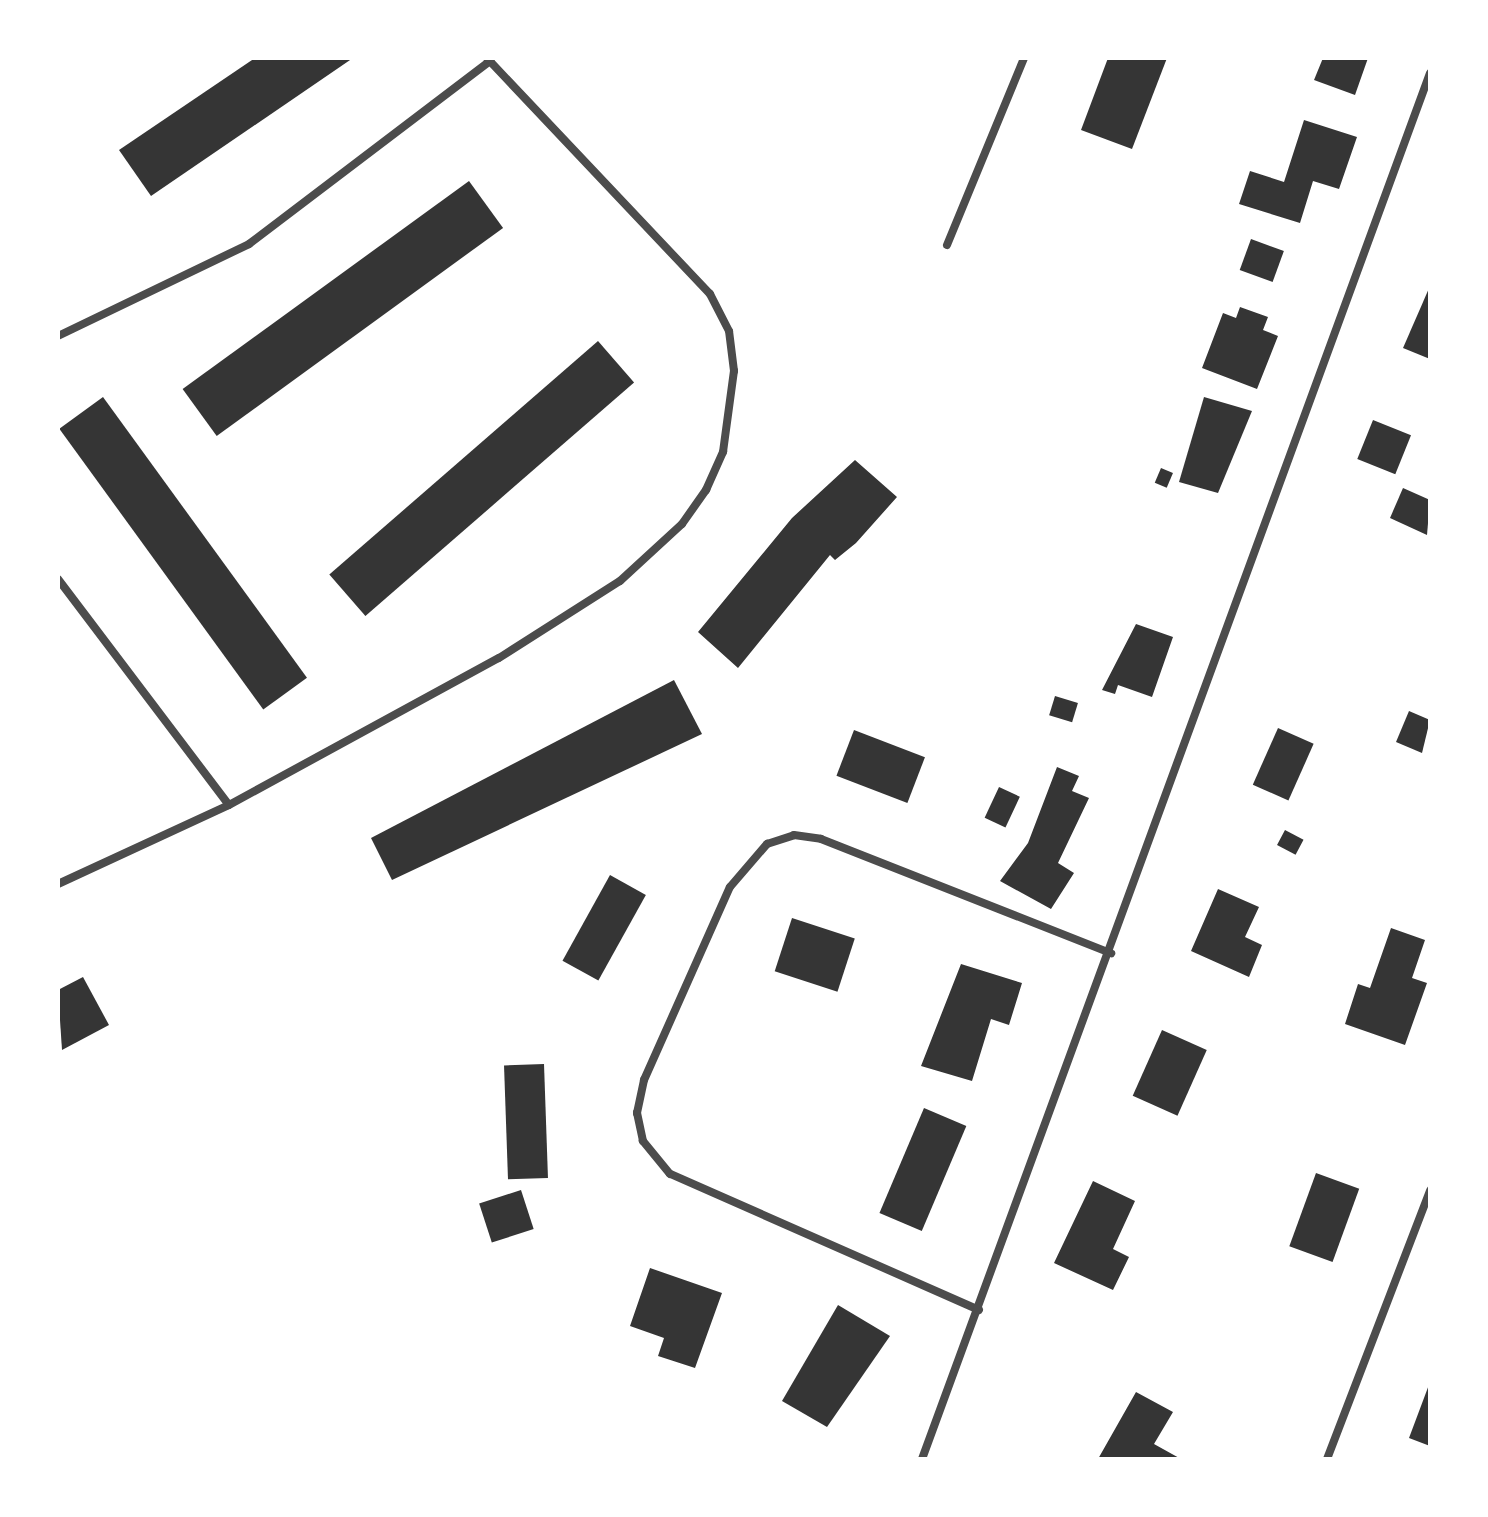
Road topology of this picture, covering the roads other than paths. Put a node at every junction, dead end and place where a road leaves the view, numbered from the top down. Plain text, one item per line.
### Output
1 (1024, 58) edge
2 (488, 60) edge
3 (1430, 73) edge
4 (947, 245) dead end
5 (58, 336) edge
6 (58, 579) edge
7 (229, 805) junction
8 (58, 884) edge
9 (1111, 953) junction
10 (1430, 1190) edge
11 (979, 1310) junction
12 (922, 1459) edge
13 (1327, 1459) edge

1 - 4 street
2 - 5 street
2 - 7 street
3 - 9 street
6 - 7 street
7 - 8 street
9 - 11 street
9 - 11 street
10 - 13 street
11 - 12 street

